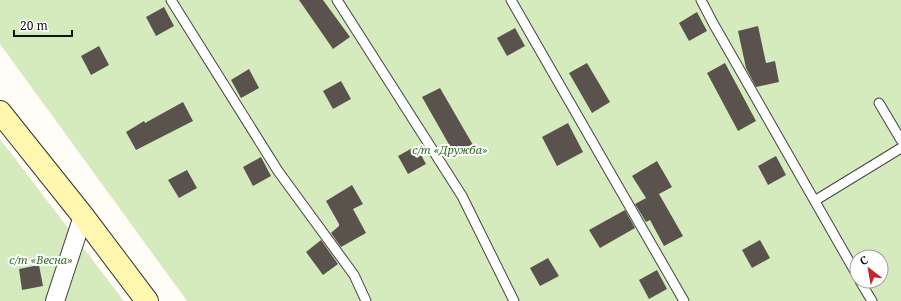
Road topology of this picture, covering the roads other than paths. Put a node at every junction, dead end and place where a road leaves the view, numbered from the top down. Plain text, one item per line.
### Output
1 (171, 0) edge
2 (337, 0) edge
3 (511, 0) edge
4 (702, 0) edge
5 (879, 103) dead end
6 (0, 112) edge
7 (901, 140) edge
8 (901, 148) edge
9 (816, 200) junction
10 (83, 216) junction
11 (849, 260) edge
12 (865, 289) edge
13 (54, 301) edge
14 (147, 301) edge
15 (366, 301) edge
16 (514, 301) edge
17 (684, 301) edge
18 (872, 301) edge

1 - 15 lane
2 - 16 lane
3 - 17 lane
4 - 9 lane
5 - 7 lane
6 - 10 main road
8 - 9 lane
9 - 11 lane
10 - 13 street
10 - 14 main road
12 - 18 lane

